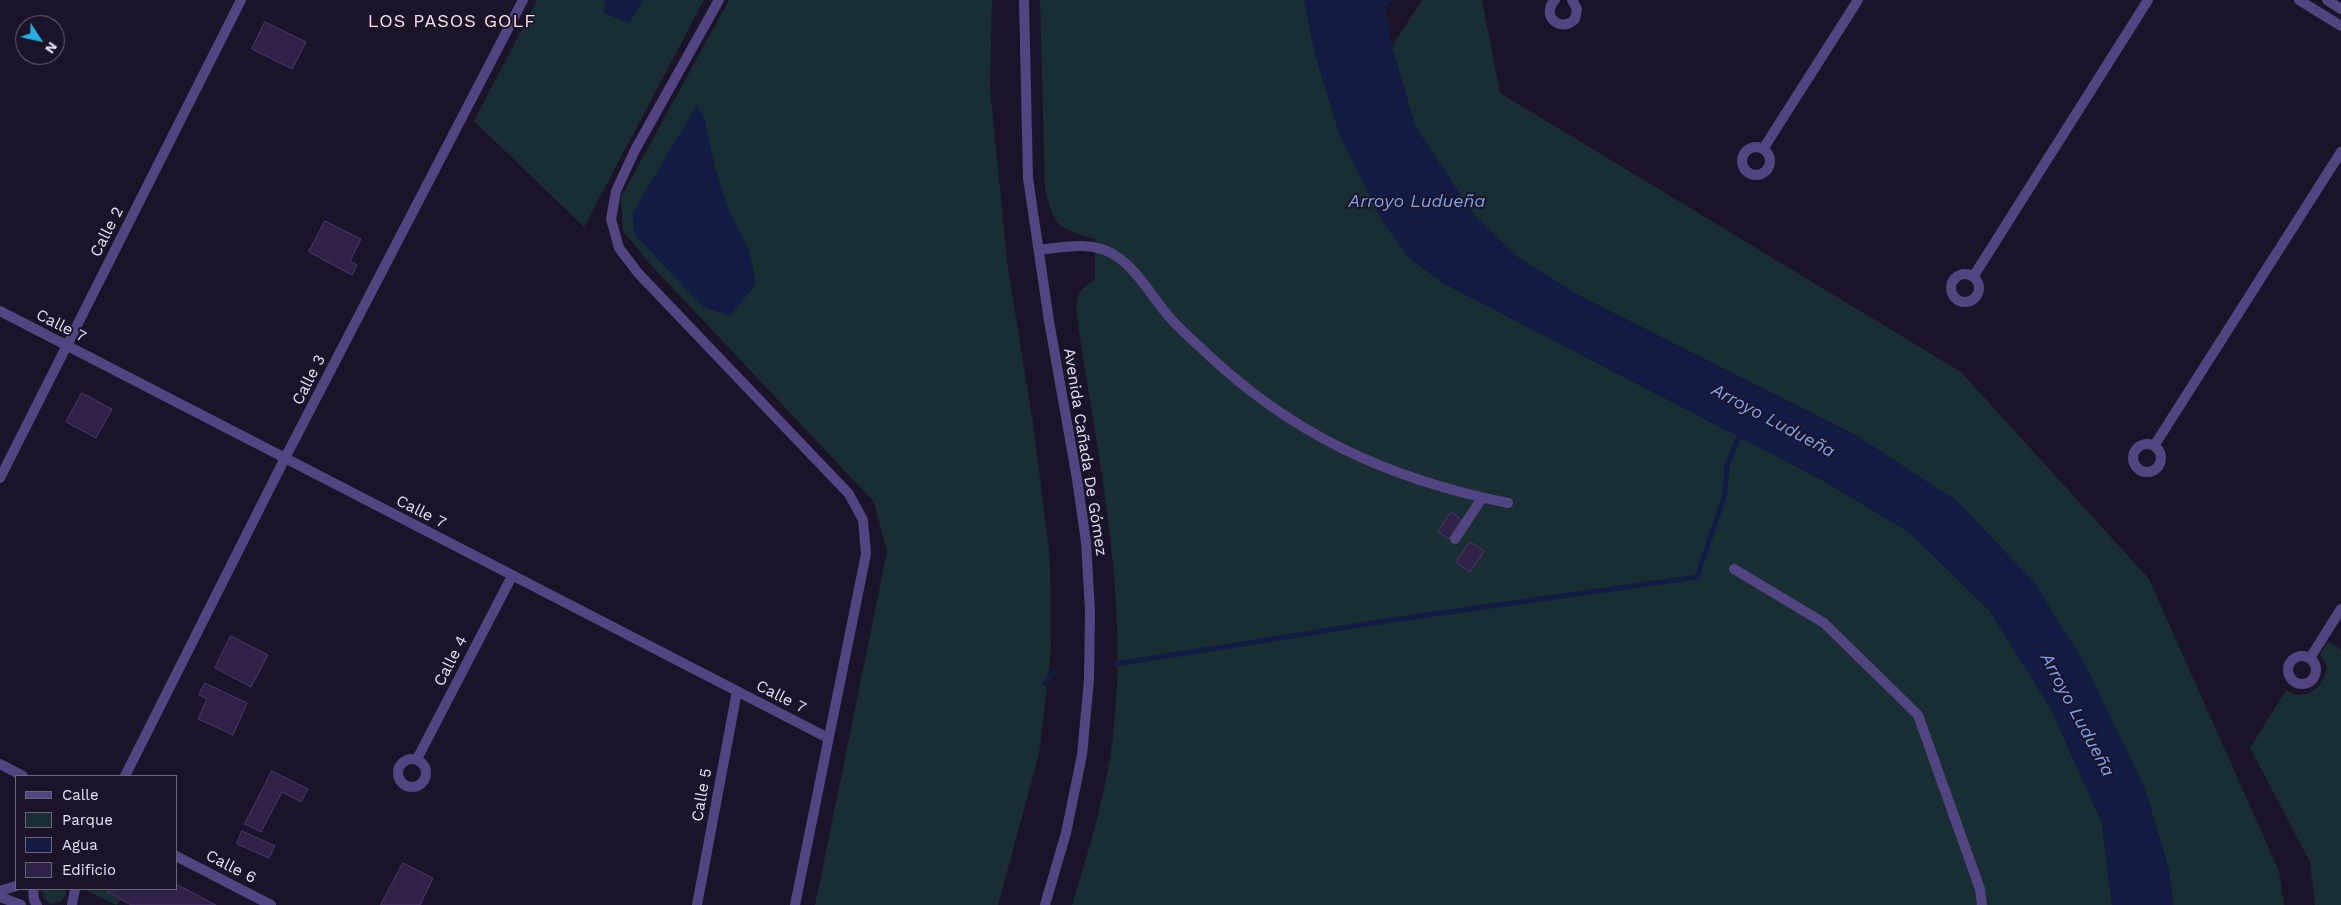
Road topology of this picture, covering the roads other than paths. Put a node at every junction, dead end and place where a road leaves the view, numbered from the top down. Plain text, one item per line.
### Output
1 (241, 0) edge
2 (523, 0) edge
3 (719, 0) edge
4 (1024, 0) edge
5 (1555, 0) edge
6 (1572, 0) edge
7 (1858, 0) edge
8 (2148, 0) edge
9 (2299, 0) edge
10 (2326, 0) edge
11 (2341, 9) edge
12 (2341, 26) edge
13 (1763, 149) dead end
14 (2341, 152) edge
15 (1039, 250) junction
16 (1973, 277) dead end
17 (0, 312) edge
18 (67, 346) junction
19 (2154, 446) dead end
20 (285, 458) junction
21 (0, 478) edge
22 (1482, 498) junction
23 (1508, 503) dead end
24 (1455, 539) dead end
25 (1734, 569) dead end
26 (512, 576) junction
27 (2341, 609) edge
28 (2310, 658) dead end
29 (737, 691) junction
30 (828, 738) junction
31 (417, 759) dead end
32 (0, 764) edge
33 (21, 775) edge
34 (126, 775) edge
35 (178, 857) edge
36 (15, 886) edge
37 (33, 890) edge
38 (75, 890) edge
39 (0, 891) edge
40 (0, 897) edge
41 (21, 905) edge
42 (37, 905) edge
43 (72, 905) edge
44 (271, 905) edge
45 (697, 905) edge
46 (795, 905) edge
47 (1046, 905) edge
48 (1982, 905) edge

1 - 18 street, Calle 2
2 - 20 street, Calle 3
3 - 30 street
4 - 15 street, Avenida Cañada De Gómez
5 - 6 street
7 - 13 street
8 - 16 street
9 - 12 street
10 - 11 street
14 - 19 street
15 - 22 street
15 - 47 street, Avenida Cañada De Gómez
17 - 18 street, Calle 7
18 - 20 street, Calle 7
18 - 21 street, Calle 2
20 - 26 street, Calle 7
20 - 34 street, Calle 3
22 - 23 street
22 - 24 street
25 - 48 street
26 - 29 street, Calle 7
26 - 31 street, Calle 4
27 - 28 street
29 - 30 street, Calle 7
29 - 45 street, Calle 5
30 - 46 street
32 - 33 street
35 - 44 street, Calle 6
36 - 39 street
37 - 42 street
38 - 43 street
40 - 41 street

